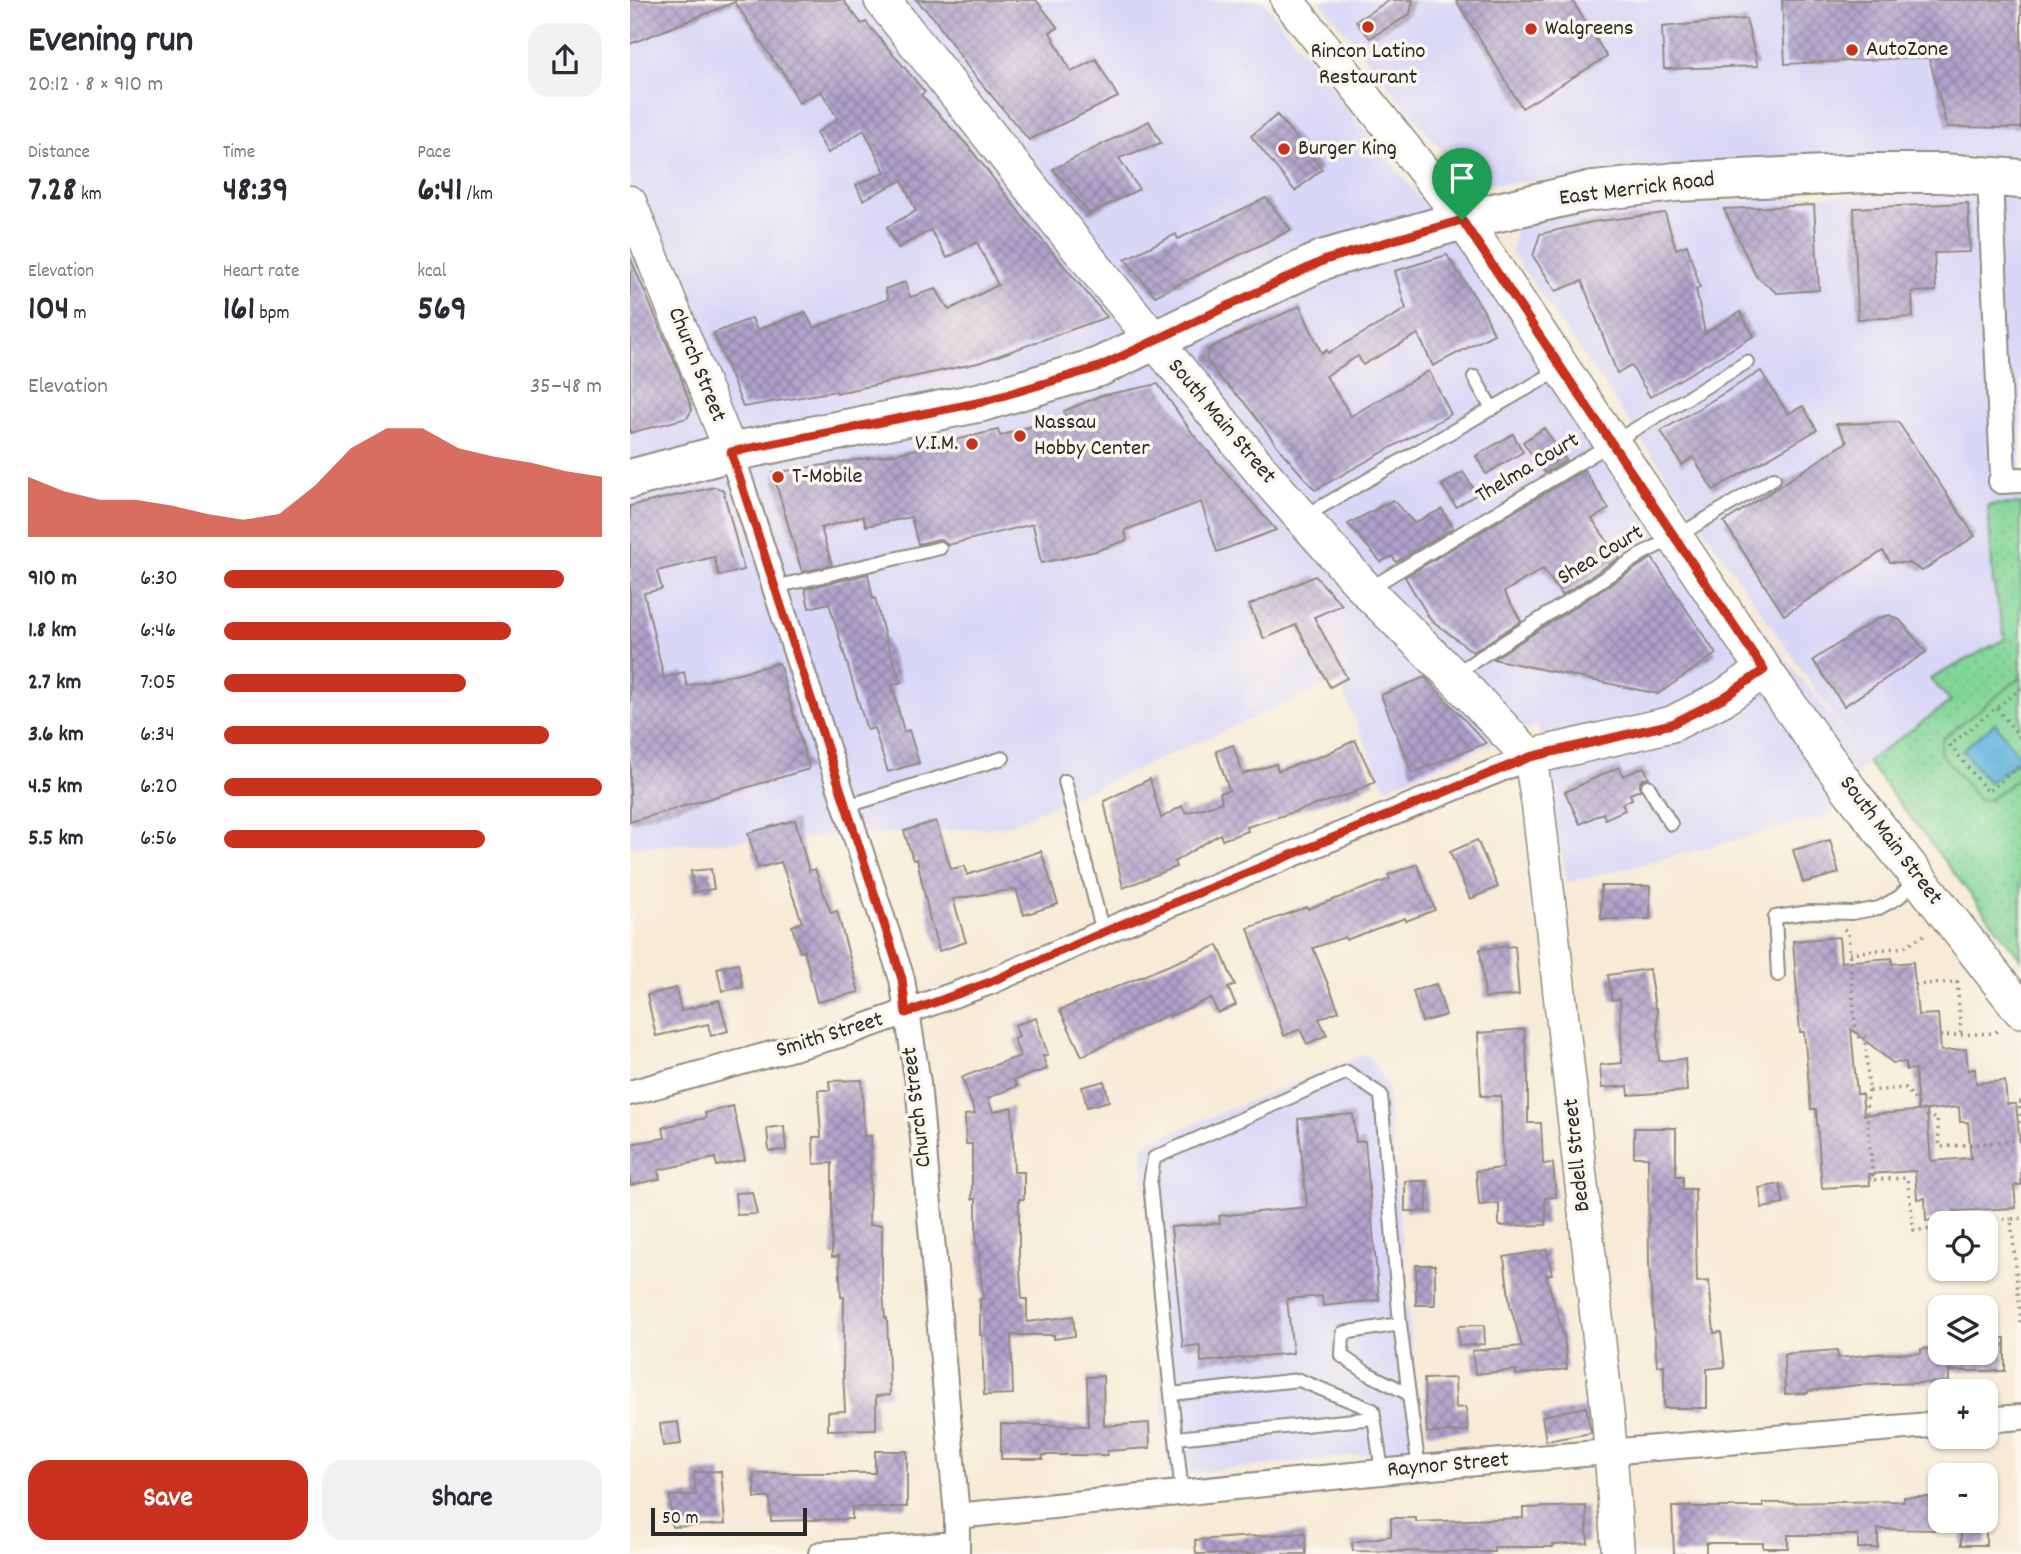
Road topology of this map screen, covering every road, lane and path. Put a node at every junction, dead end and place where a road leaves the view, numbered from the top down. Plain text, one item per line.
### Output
1 (882, 0) edge
2 (1287, 0) edge
3 (2005, 178) edge
4 (630, 202) edge
5 (1462, 220) junction
6 (1153, 340) junction
7 (1747, 362) dead end
8 (1563, 368) junction
9 (1474, 377) dead end
10 (1492, 409) junction
11 (1614, 443) junction
12 (731, 452) junction
13 (1774, 478) dead end
14 (630, 479) edge
15 (2011, 481) edge
16 (1302, 517) junction
17 (1676, 537) junction
18 (940, 548) dead end
19 (775, 587) junction
20 (1366, 590) junction
21 (1764, 670) junction
22 (1452, 675) junction
23 (2021, 688) edge
24 (1997, 708) junction
25 (2021, 739) edge
26 (1530, 757) junction
27 (1003, 758) dead end
28 (2021, 765) edge
29 (1065, 781) dead end
30 (1648, 786) dead end
31 (847, 806) junction
32 (1671, 824) dead end
33 (1918, 878) junction
34 (1840, 925) dead end
35 (1103, 933) junction
36 (1924, 935) dead end
37 (1849, 953) junction
38 (1778, 975) dead end
39 (1915, 985) dead end
40 (906, 1013) junction
41 (2010, 1020) edge
42 (1962, 1035) junction
43 (1940, 1036) dead end
44 (1869, 1091) junction
45 (630, 1093) edge
46 (2021, 1102) edge
47 (2021, 1125) edge
48 (2021, 1140) edge
49 (2021, 1218) edge
50 (2011, 1219) junction
51 (1998, 1220) edge
52 (1928, 1229) edge
53 (1399, 1324) junction
54 (2021, 1324) edge
55 (1171, 1394) junction
56 (1409, 1394) junction
57 (2021, 1417) edge
58 (1374, 1418) junction
59 (1998, 1419) edge
60 (1928, 1425) edge
61 (1176, 1438) junction
62 (1611, 1453) junction
63 (1419, 1468) junction
64 (1382, 1471) junction
65 (1182, 1493) junction
66 (957, 1516) junction
67 (956, 1549) edge
68 (821, 1554) edge
69 (1618, 1554) edge

1 - 6 main road, South Main Street
2 - 5 street
3 - 5 main road, East Merrick Road
3 - 15 street
4 - 12 street, Church Street
5 - 6 main road, East Merrick Road
5 - 8 main road, South Main Street
6 - 12 main road, East Merrick Road
6 - 16 main road, South Main Street
7 - 11 lane, Thelma Court
8 - 10 lane
8 - 11 main road, South Main Street
9 - 10 lane
10 - 16 lane
11 - 17 main road, South Main Street
11 - 20 lane, Thelma Court
12 - 14 main road, East Merrick Road
12 - 19 street, Church Street
13 - 17 lane, Shea Court
16 - 20 main road, South Main Street
17 - 21 main road, South Main Street
17 - 22 lane, Shea Court
18 - 19 lane
19 - 31 street, Church Street
20 - 22 main road, South Main Street
21 - 26 main road, Smith Street
21 - 33 main road, South Main Street
22 - 26 main road, South Main Street
23 - 24 path
24 - 25 path
24 - 28 path
26 - 35 street, Smith Street
26 - 62 street, Bedell Street
27 - 31 lane
29 - 35 lane
30 - 32 lane
31 - 40 street, Church Street
33 - 38 lane
33 - 41 main road, South Main Street
34 - 37 path
35 - 40 street, Smith Street
36 - 37 path
37 - 44 path
39 - 42 path
40 - 45 street, Smith Street
40 - 66 street, Church Street
41 - 42 path
42 - 43 path
44 - 48 path
44 - 52 path
46 - 47 path
49 - 50 path
50 - 51 path
50 - 54 path
53 - 55 lane
53 - 56 lane
53 - 56 lane
55 - 58 lane
55 - 61 lane
56 - 63 lane
57 - 59 street
58 - 61 lane
58 - 64 lane
60 - 62 street, Raynor Street
61 - 65 lane
62 - 63 street, Raynor Street
62 - 69 street, Bedell Street
63 - 64 street, Raynor Street
64 - 65 street, Raynor Street
65 - 66 street, Raynor Street
66 - 67 street, Church Street
67 - 68 street

